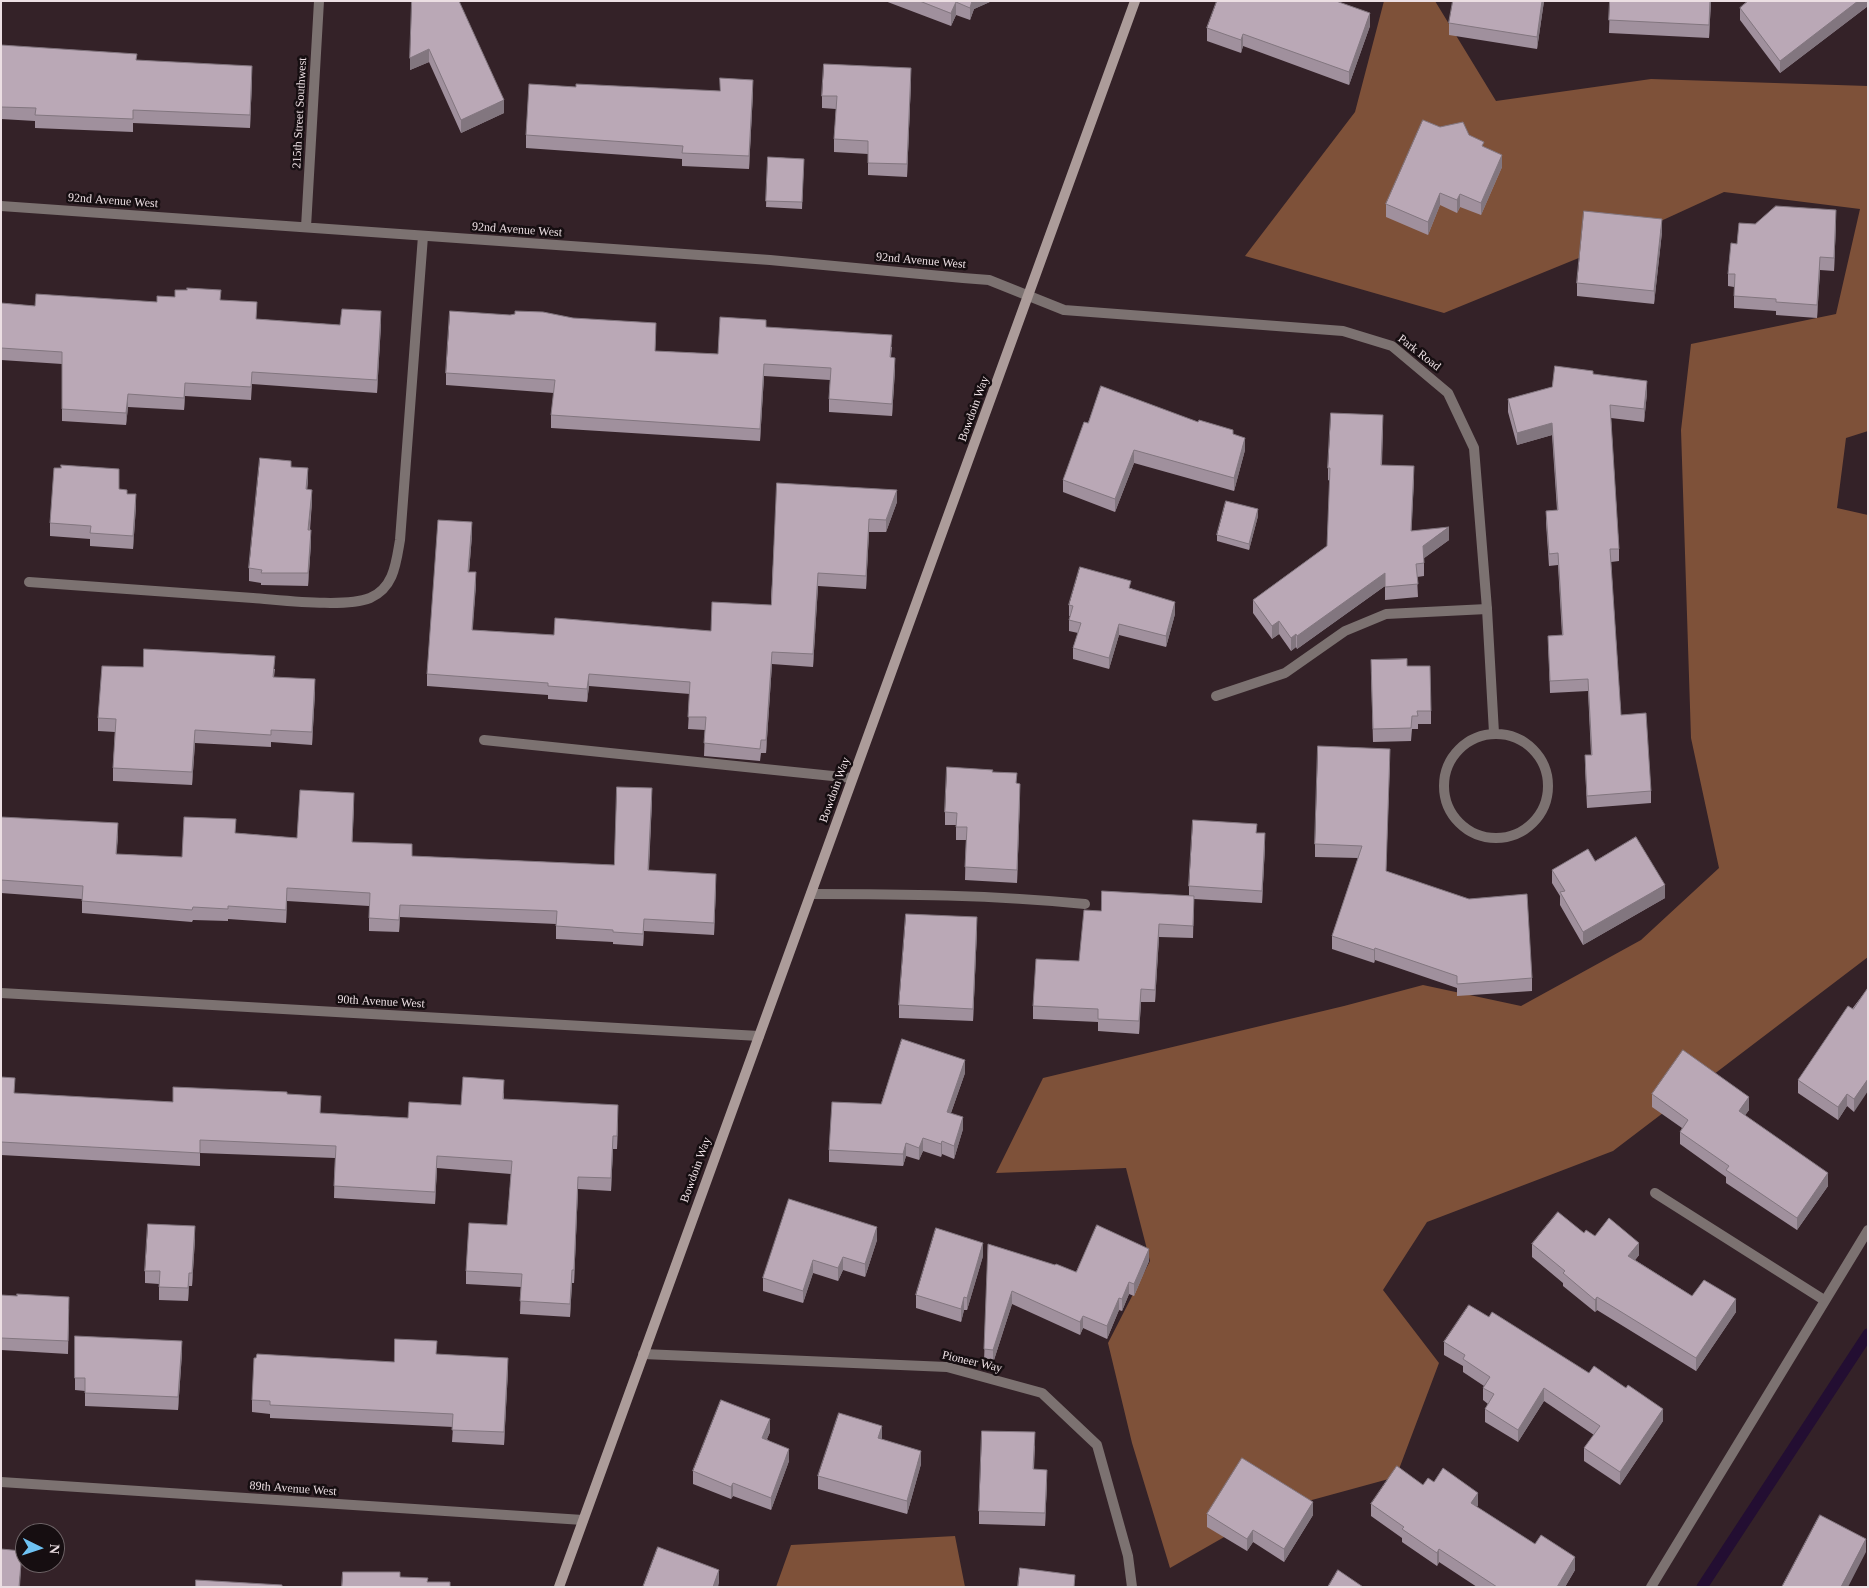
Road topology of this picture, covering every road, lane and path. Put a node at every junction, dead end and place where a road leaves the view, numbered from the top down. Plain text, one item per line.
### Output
1 (319, 1) edge
2 (1135, 1) edge
3 (1, 206) edge
4 (306, 227) junction
5 (423, 236) junction
6 (1028, 296) junction
7 (29, 582) dead end
8 (1488, 609) junction
9 (1216, 696) dead end
10 (1494, 734) junction
11 (484, 740) dead end
12 (852, 778) junction
13 (810, 894) junction
14 (1085, 904) dead end
15 (1, 993) edge
16 (759, 1036) junction
17 (1655, 1193) dead end
18 (1868, 1230) edge
19 (1824, 1300) junction
20 (643, 1354) junction
21 (1, 1482) edge
22 (583, 1520) junction
23 (559, 1587) edge
24 (1132, 1587) edge
25 (1651, 1587) edge

1 - 4 street, 215th Street Southwest
2 - 6 street, Bowdoin Way
3 - 4 street, 92nd Avenue West
4 - 5 street, 92nd Avenue West
5 - 6 street, 92nd Avenue West
5 - 7 street
6 - 8 street, Park Road
6 - 12 street, Bowdoin Way
8 - 9 street
8 - 10 street, Park Road
10 - 10 street
11 - 12 street
12 - 13 street, Bowdoin Way
13 - 14 street
13 - 16 street, Bowdoin Way
15 - 16 street, 90th Avenue West
16 - 20 street, Bowdoin Way
17 - 19 street
18 - 19 street
19 - 25 street
20 - 22 street, Bowdoin Way
20 - 24 street, Pioneer Way
21 - 22 street, 89th Avenue West
22 - 23 street, Bowdoin Way

